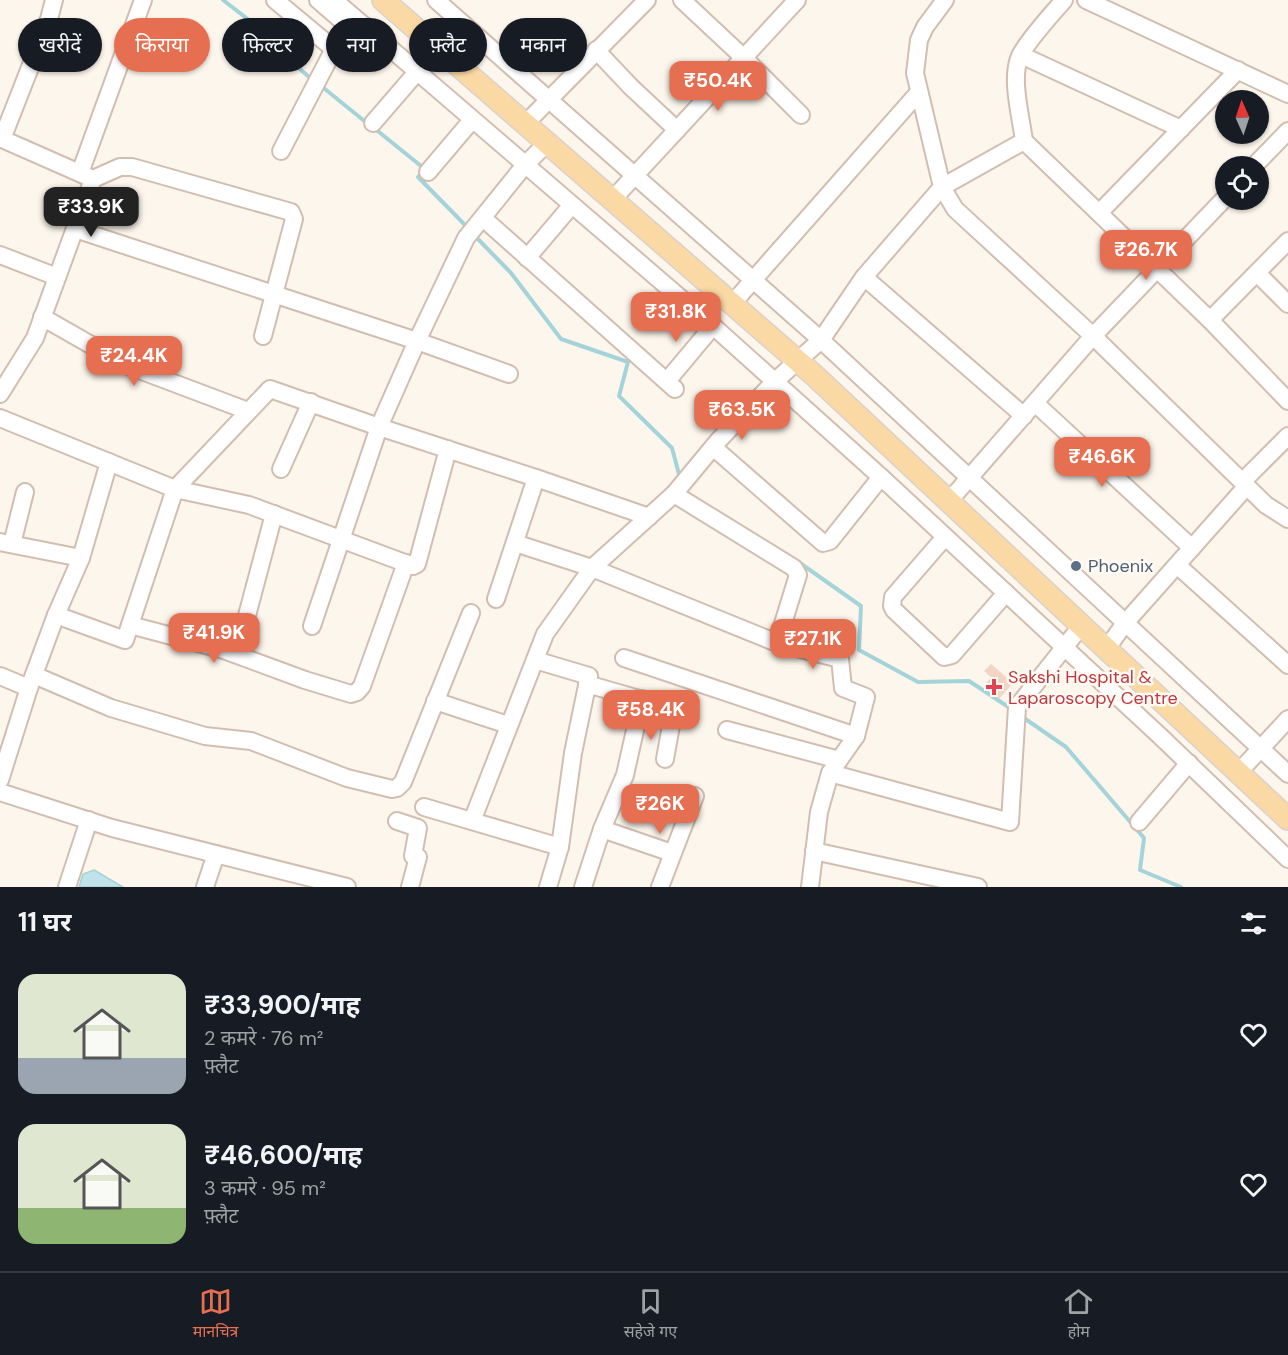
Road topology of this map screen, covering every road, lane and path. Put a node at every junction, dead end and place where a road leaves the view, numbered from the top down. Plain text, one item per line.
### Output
1 (54, 0) edge
2 (143, 0) edge
3 (275, 0) edge
4 (318, 0) edge
5 (334, 0) edge
6 (383, 0) edge
7 (436, 0) edge
8 (647, 0) edge
9 (682, 0) edge
10 (797, 0) edge
11 (945, 0) edge
12 (1064, 0) edge
13 (1086, 0) edge
14 (343, 18) edge
15 (350, 18) edge
16 (326, 42) edge
17 (596, 50) junction
18 (1021, 55) junction
19 (744, 58) junction
20 (326, 64) edge
21 (1238, 70) junction
22 (417, 72) joint
23 (919, 92) junction
24 (1288, 94) edge
25 (548, 98) junction
26 (801, 115) dead end
27 (472, 120) junction
28 (373, 123) dead end
29 (526, 123) junction
30 (1181, 129) junction
31 (677, 130) junction
32 (1288, 131) edge
33 (1, 139) edge
34 (1024, 141) junction
35 (548, 142) junction
36 (281, 151) dead end
37 (1264, 156) edge
38 (524, 166) junction
39 (428, 172) dead end
40 (636, 175) junction
41 (87, 176) junction
42 (942, 188) junction
43 (613, 199) junction
44 (572, 206) junction
45 (1215, 208) edge
46 (1100, 212) junction
47 (474, 228) junction
48 (75, 230) junction
49 (1288, 242) edge
50 (0, 255) edge
51 (528, 258) junction
52 (1157, 268) junction
53 (1257, 273) junction
54 (57, 277) junction
55 (864, 277) junction
56 (754, 279) junction
57 (273, 294) junction
58 (732, 304) junction
59 (1288, 304) edge
60 (42, 317) junction
61 (1210, 320) junction
62 (712, 326) junction
63 (263, 336) dead end
64 (1093, 336) junction
65 (821, 339) junction
66 (417, 341) junction
67 (796, 360) junction
68 (509, 374) dead end
69 (774, 382) junction
70 (0, 394) edge
71 (1288, 401) edge
72 (311, 402) junction
73 (1035, 403) junction
74 (248, 411) junction
75 (1024, 416) junction
76 (0, 418) edge
77 (379, 427) junction
78 (1288, 436) edge
79 (713, 447) junction
80 (448, 450) junction
81 (109, 462) junction
82 (281, 469) dead end
83 (881, 477) junction
84 (537, 478) junction
85 (970, 478) junction
86 (1244, 484) junction
87 (175, 489) junction
88 (25, 492) dead end
89 (674, 494) junction
90 (949, 501) junction
91 (274, 514) junction
92 (650, 517) junction
93 (1288, 519) edge
94 (945, 537) junction
95 (341, 540) junction
96 (6, 543) edge
97 (515, 543) junction
98 (1192, 548) junction
99 (81, 558) junction
100 (406, 563) junction
101 (1177, 565) junction
102 (592, 568) junction
103 (1006, 593) junction
104 (496, 599) dead end
105 (471, 613) dead end
106 (56, 615) junction
107 (1126, 622) junction
108 (245, 623) dead end
109 (130, 625) junction
110 (1082, 625) junction
111 (312, 626) dead end
112 (777, 643) junction
113 (1064, 646) junction
114 (1106, 649) junction
115 (624, 658) dead end
116 (535, 660) junction
117 (1288, 665) edge
118 (0, 676) edge
119 (32, 682) junction
120 (587, 684) junction
121 (642, 699) junction
122 (435, 701) junction
123 (1288, 718) edge
124 (508, 725) junction
125 (727, 730) dead end
126 (856, 736) junction
127 (1260, 748) junction
128 (664, 759) dead end
129 (1189, 763) junction
130 (835, 766) junction
131 (1238, 772) junction
132 (1288, 774) edge
133 (0, 780) edge
134 (0, 792) edge
135 (694, 796) dead end
136 (424, 807) dead end
137 (1288, 819) edge
138 (88, 820) junction
139 (397, 821) dead end
140 (472, 821) junction
141 (1139, 822) dead end
142 (602, 829) junction
143 (560, 847) junction
144 (814, 851) junction
145 (216, 854) junction
146 (672, 854) junction
147 (1288, 859) edge
148 (67, 887) edge
149 (205, 887) edge
150 (347, 887) edge
151 (411, 887) edge
152 (548, 887) edge
153 (583, 887) edge
154 (660, 887) edge
155 (810, 887) edge
156 (978, 887) edge

1 - 33 street
2 - 41 street
3 - 16 street
4 - 14 street
5 - 15 street
6 - 29 main road
7 - 25 street
8 - 17 street
9 - 19 street
10 - 19 street
11 - 23 street
12 - 18 street
13 - 21 street
17 - 25 street
17 - 31 street
18 - 30 street
18 - 34 street
19 - 26 street
19 - 31 street
20 - 36 street
21 - 24 street
21 - 30 street
22 - 27 street
22 - 28 street
23 - 42 street
23 - 56 street
25 - 29 street
25 - 40 street
27 - 38 street
27 - 39 street
29 - 35 main road
30 - 46 street
31 - 40 street
32 - 37 street
33 - 41 street
34 - 42 street
34 - 46 street
35 - 38 street
35 - 43 main road
38 - 44 street
38 - 47 street
40 - 43 street
40 - 56 street
41 - 48 street
41 - 57 street
42 - 55 street
42 - 64 street
43 - 58 main road
44 - 51 street
44 - 62 street
45 - 52 street
46 - 52 street
47 - 51 street
47 - 66 street
48 - 54 street
48 - 57 street
49 - 53 street
50 - 54 street
51 - 62 street
52 - 61 street
52 - 64 street
53 - 59 street
53 - 61 street
54 - 60 street
55 - 65 street
55 - 75 street
56 - 58 street
56 - 65 street
57 - 63 street
57 - 66 street
58 - 67 main road
60 - 70 street
60 - 74 street
61 - 71 street
62 - 69 street
64 - 73 street
64 - 86 street
65 - 67 street
65 - 85 street
66 - 68 street
66 - 77 street
67 - 69 street
67 - 90 main road
69 - 79 street
69 - 83 street
72 - 74 street
72 - 77 street
72 - 82 street
73 - 75 street
73 - 98 street
74 - 87 street
75 - 85 street
76 - 81 street
77 - 80 street
77 - 95 street
78 - 86 street
79 - 83 street
79 - 89 street
80 - 84 street
80 - 100 street
81 - 87 street
81 - 99 street
83 - 94 street
84 - 92 street
84 - 97 street
85 - 90 street
85 - 107 street
86 - 93 street
86 - 98 street
87 - 91 street
87 - 109 street
88 - 96 street
89 - 92 street
89 - 112 street
90 - 110 main road
91 - 95 street
91 - 108 street
92 - 102 street
94 - 103 street
94 - 103 street
95 - 100 street
95 - 111 street
96 - 99 street
97 - 102 street
97 - 104 street
98 - 101 street
99 - 106 street
100 - 109 street
101 - 107 street
101 - 117 street
102 - 112 street
102 - 116 street
103 - 113 street
105 - 122 street
106 - 109 street
106 - 119 street
107 - 114 street
107 - 127 street
110 - 113 street
110 - 114 main road
112 - 126 street
113 - 129 street
113 - 130 street
114 - 131 main road
115 - 126 street
116 - 120 street
116 - 124 street
118 - 119 street
119 - 122 street
119 - 133 street
120 - 121 street
120 - 143 street
121 - 128 street
121 - 142 street
122 - 124 street
123 - 127 street
124 - 140 street
125 - 130 street
126 - 130 street
127 - 131 street
127 - 132 street
129 - 141 street
129 - 147 street
130 - 144 street
131 - 137 main road
134 - 138 street
135 - 146 street
136 - 140 street
138 - 145 street
138 - 148 street
139 - 151 street
140 - 143 street
142 - 146 street
142 - 153 street
143 - 152 street
144 - 155 street
144 - 156 street
145 - 149 street
145 - 150 street
146 - 154 street

